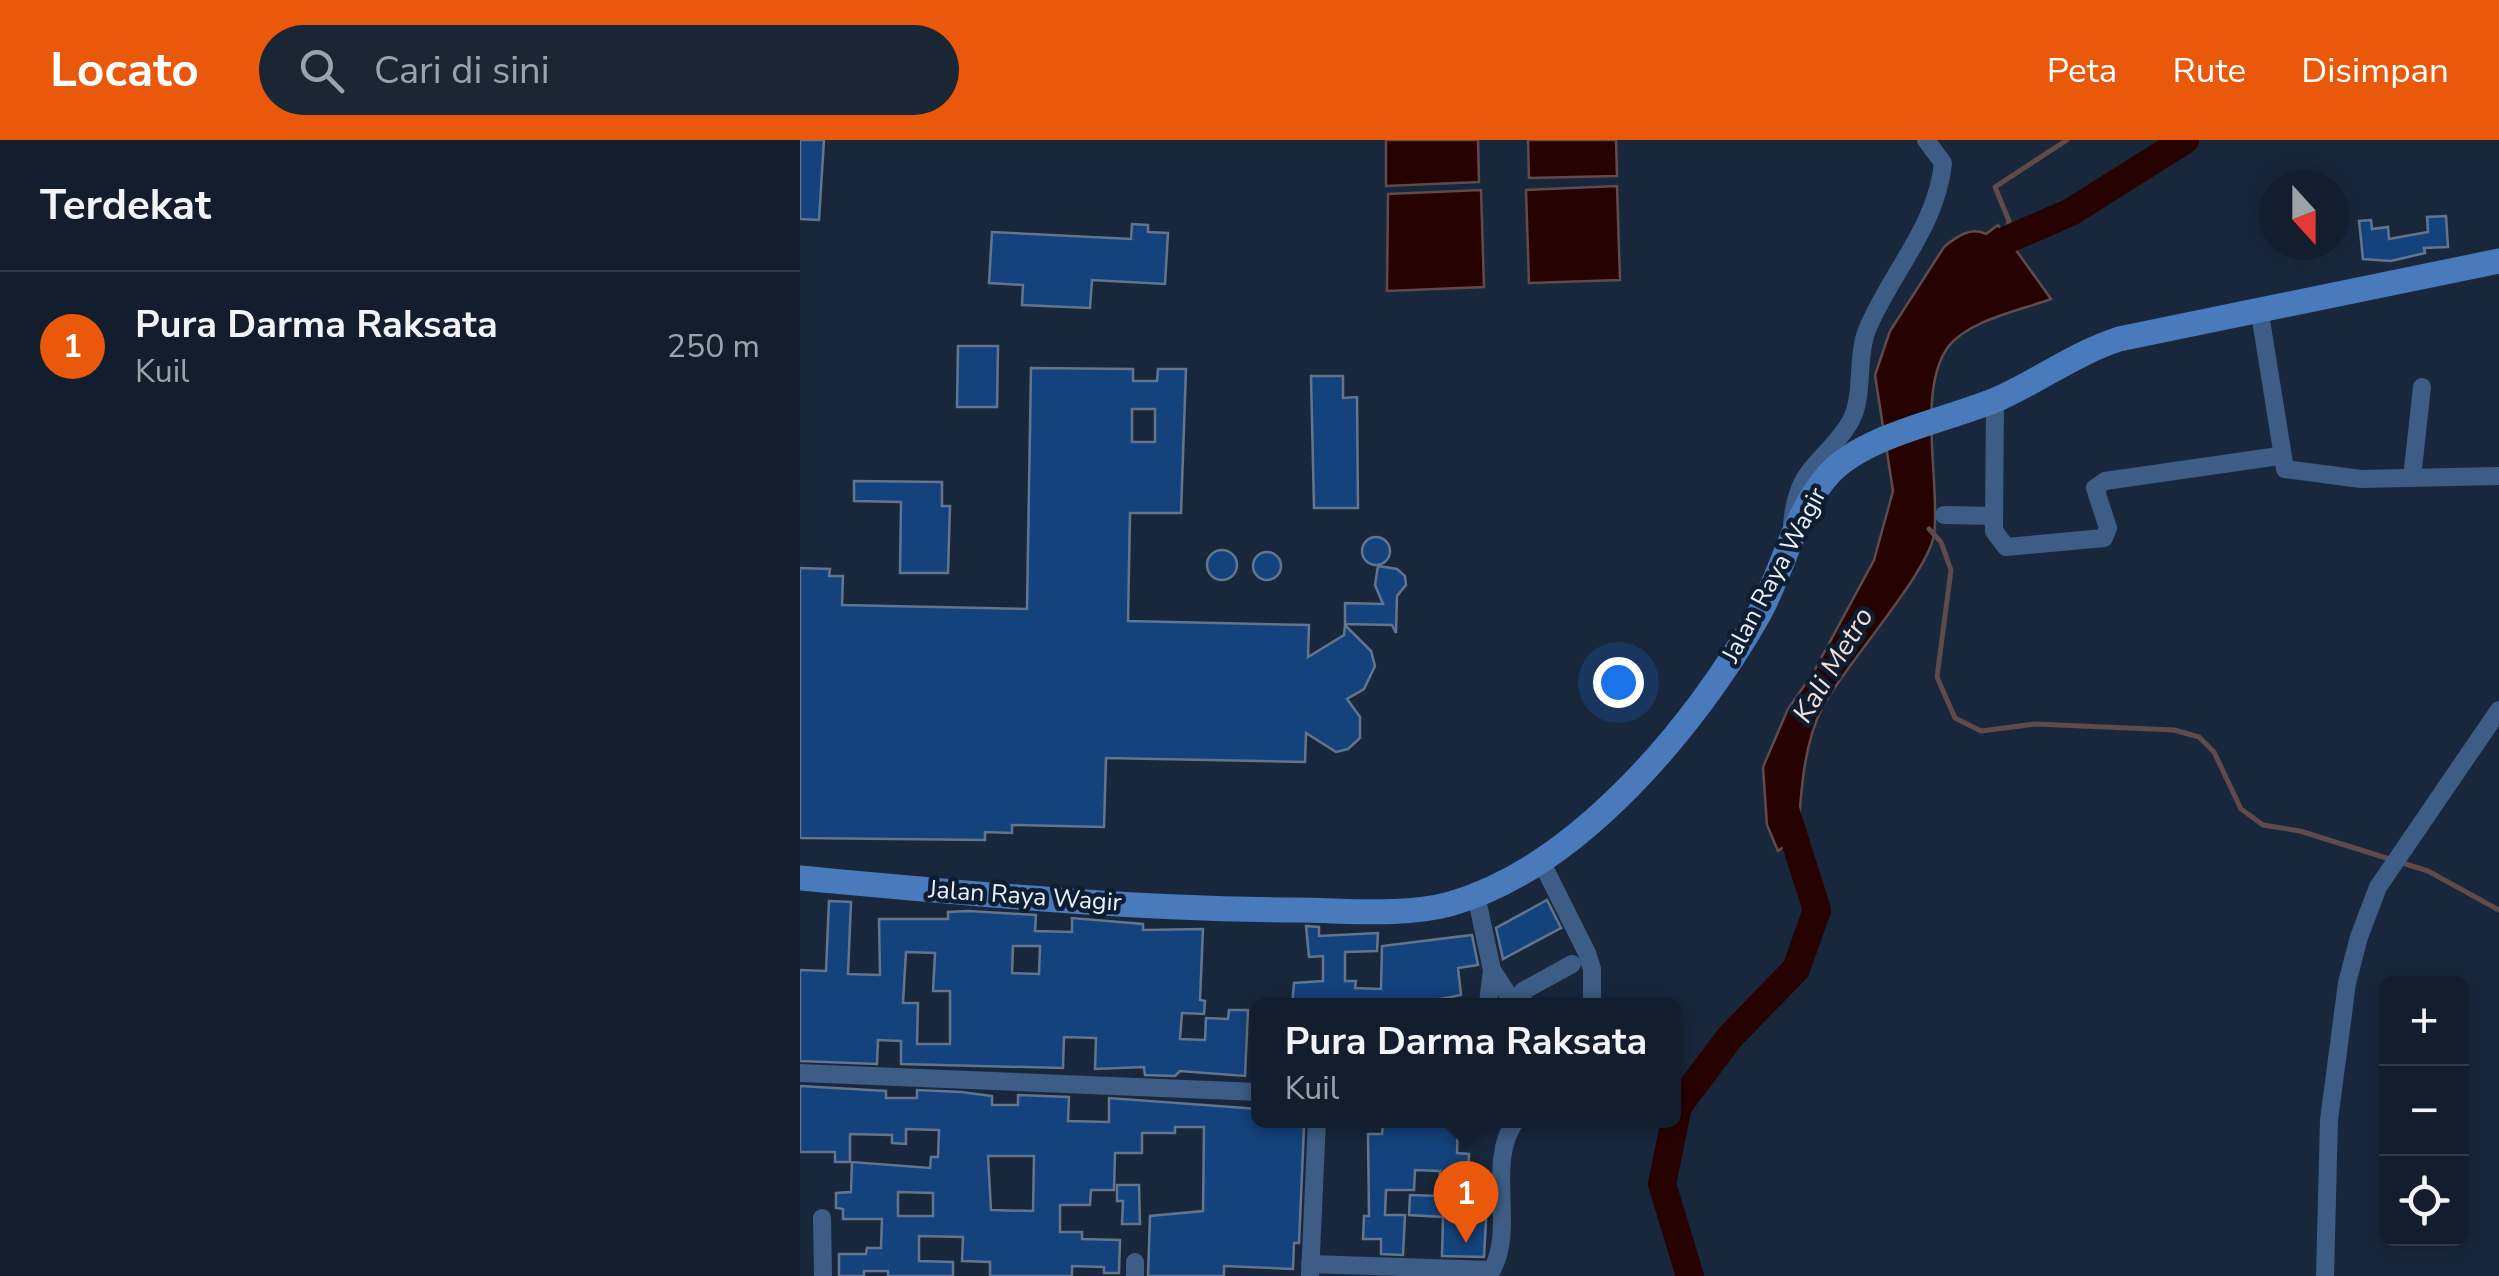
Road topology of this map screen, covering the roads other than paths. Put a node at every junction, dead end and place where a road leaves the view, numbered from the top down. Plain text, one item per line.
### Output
1 (1926, 140) edge
2 (2499, 261) edge
3 (2259, 308) junction
4 (2422, 387) dead end
5 (1995, 400) junction
6 (2280, 456) junction
7 (2499, 476) edge
8 (2412, 478) junction
9 (1944, 515) dead end
10 (1994, 516) junction
11 (1790, 546) junction
12 (2499, 710) edge
13 (1540, 859) junction
14 (800, 878) edge
15 (1476, 895) junction
16 (1572, 964) dead end
17 (1492, 970) junction
18 (1485, 998) edge
19 (1518, 998) edge
20 (1592, 998) edge
21 (800, 1073) edge
22 (1251, 1092) edge
23 (1317, 1128) edge
24 (1514, 1128) edge
25 (822, 1218) dead end
26 (1310, 1270) edge
27 (1491, 1273) edge
28 (823, 1276) edge
29 (2325, 1276) edge

1 - 11 street
2 - 3 main road, Jalan Raya Wagir
3 - 5 main road, Jalan Raya Wagir
3 - 6 street
4 - 8 street
5 - 10 street
5 - 11 main road, Jalan Raya Wagir
6 - 8 street
6 - 10 street
7 - 8 street
9 - 10 street
11 - 13 main road, Jalan Raya Wagir
12 - 29 street
13 - 15 main road, Jalan Raya Wagir
13 - 20 street
14 - 15 main road, Jalan Raya Wagir
15 - 17 street
16 - 19 street
17 - 18 street
17 - 19 street
21 - 22 street
23 - 26 street
24 - 27 street
25 - 28 street
26 - 27 street

